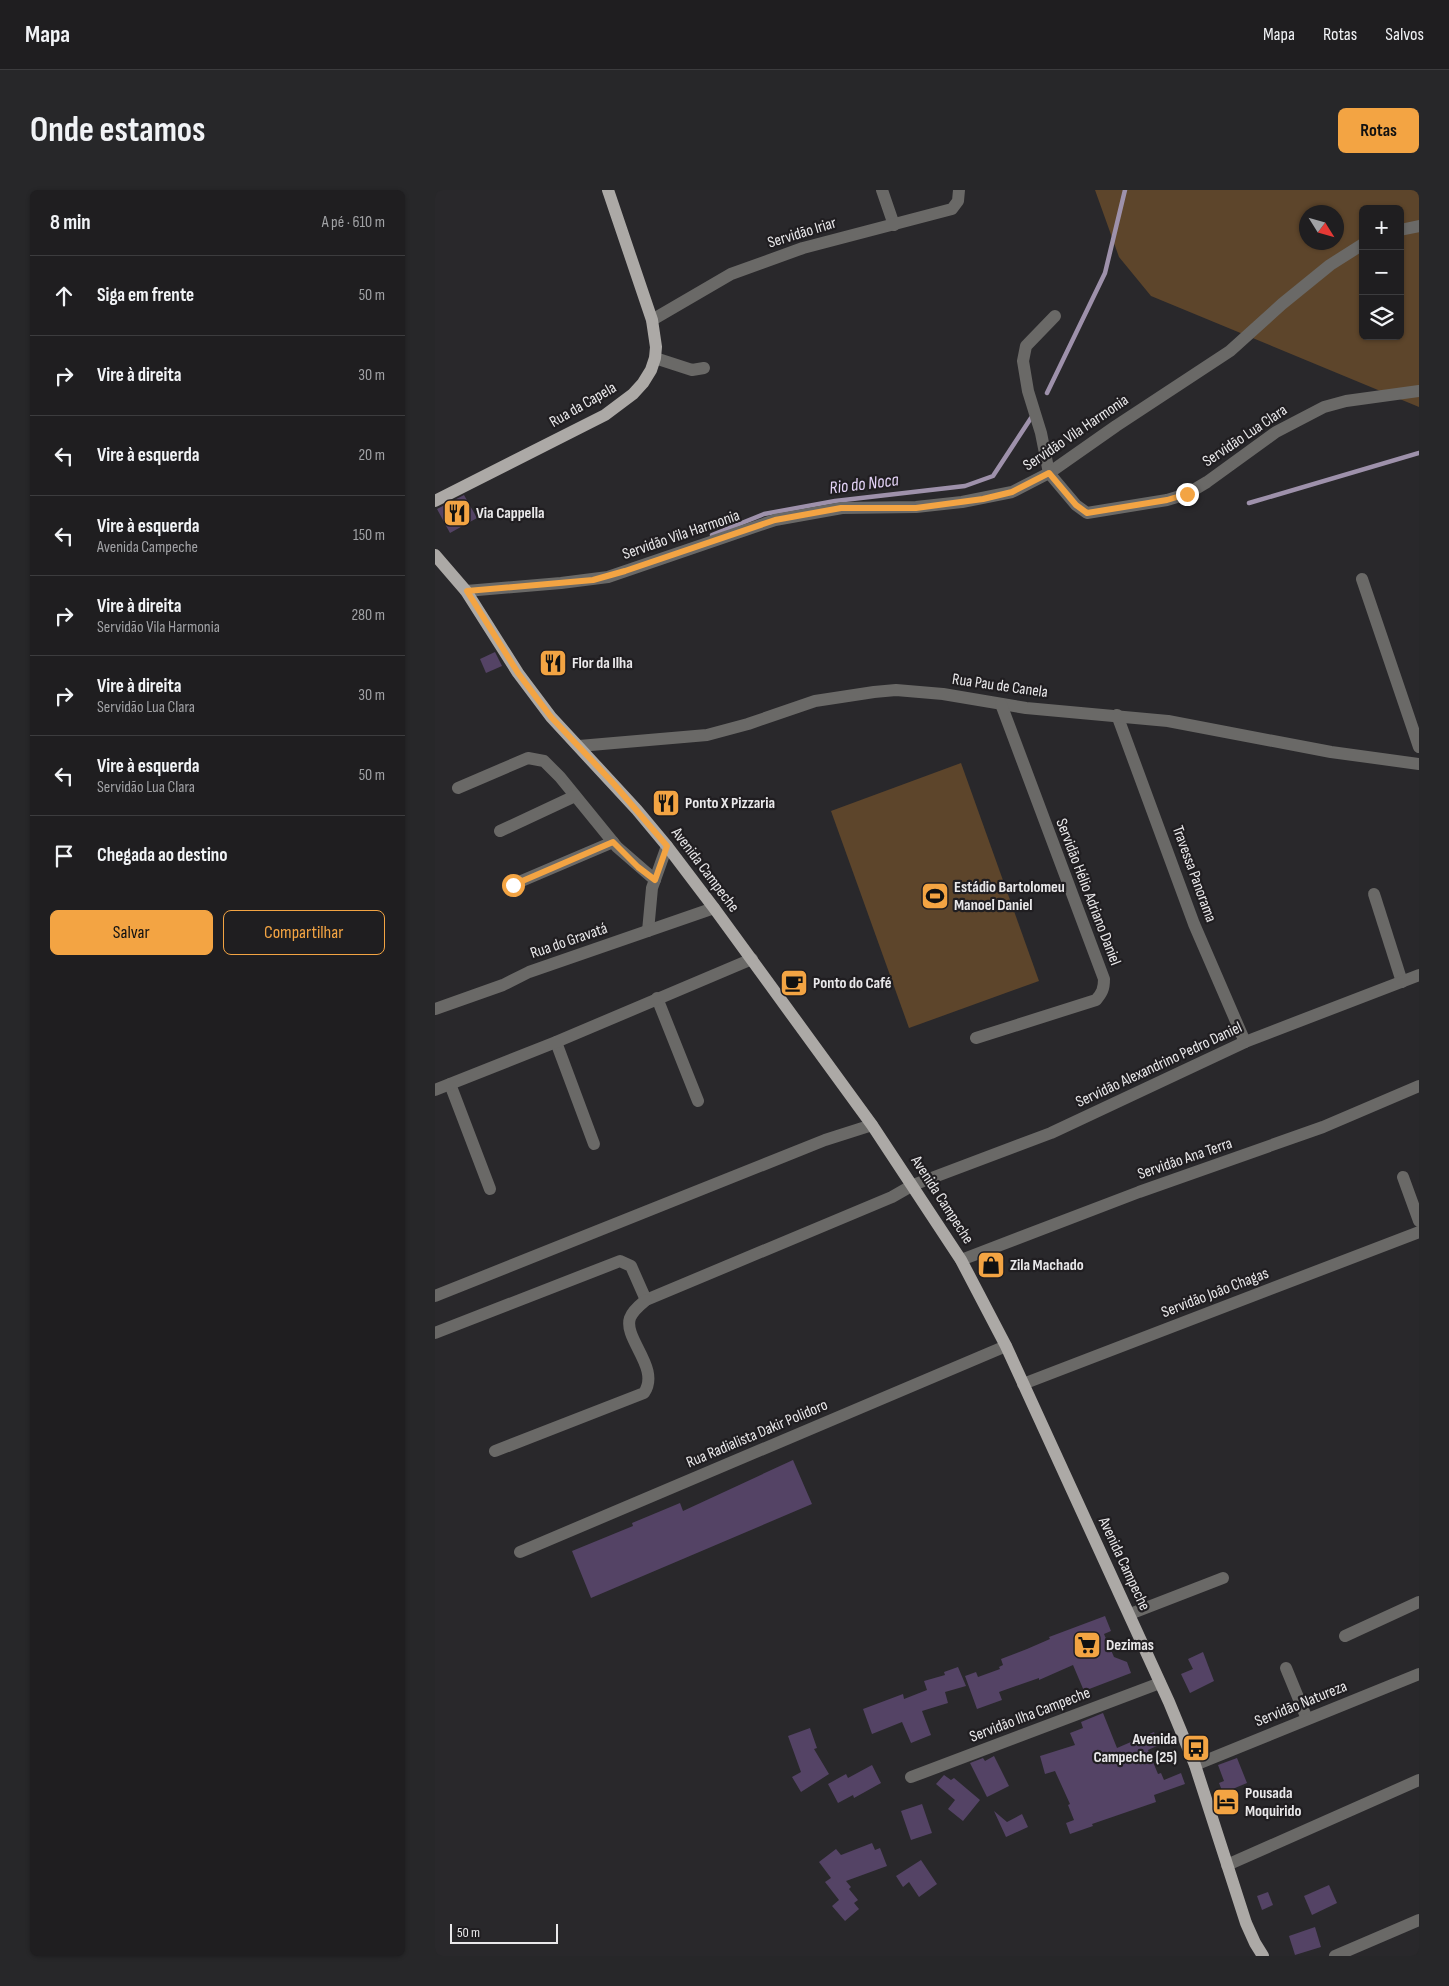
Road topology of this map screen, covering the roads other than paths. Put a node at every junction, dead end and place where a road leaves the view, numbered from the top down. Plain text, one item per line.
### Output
1 (608, 190) edge
2 (882, 190) edge
3 (959, 190) edge
4 (894, 225) junction
5 (1419, 226) edge
6 (1404, 229) edge
7 (1359, 247) edge
8 (1055, 316) dead end
9 (652, 320) junction
10 (655, 358) junction
11 (705, 368) dead end
12 (1419, 391) edge
13 (1049, 473) junction
14 (435, 501) edge
15 (435, 555) edge
16 (1362, 579) dead end
17 (467, 591) junction
18 (1001, 704) junction
19 (1117, 715) junction
20 (579, 746) junction
21 (1419, 747) edge
22 (1419, 764) edge
23 (458, 788) dead end
24 (575, 796) junction
25 (501, 831) dead end
26 (613, 842) junction
27 (667, 846) junction
28 (655, 880) junction
29 (513, 885) dead end
30 (1374, 894) dead end
31 (714, 908) junction
32 (648, 931) junction
33 (752, 959) junction
34 (1419, 974) edge
35 (1402, 982) junction
36 (657, 998) junction
37 (435, 1009) edge
38 (977, 1038) dead end
39 (556, 1042) junction
40 (1245, 1042) junction
41 (450, 1084) junction
42 (1419, 1086) edge
43 (435, 1090) edge
44 (698, 1101) dead end
45 (873, 1124) junction
46 (594, 1144) dead end
47 (1403, 1177) dead end
48 (913, 1185) junction
49 (490, 1189) dead end
50 (1419, 1221) edge
51 (1419, 1232) edge
52 (961, 1260) junction
53 (435, 1296) edge
54 (646, 1300) junction
55 (435, 1333) edge
56 (1006, 1346) junction
57 (1023, 1384) junction
58 (495, 1451) dead end
59 (520, 1552) dead end
60 (1223, 1578) dead end
61 (1419, 1602) edge
62 (1129, 1614) junction
63 (1345, 1636) dead end
64 (1286, 1668) dead end
65 (1419, 1674) edge
66 (1160, 1683) junction
67 (1307, 1719) junction
68 (1195, 1764) junction
69 (911, 1777) dead end
70 (1419, 1780) edge
71 (1227, 1865) junction
72 (1419, 1920) edge
73 (1263, 1956) edge
74 (1335, 1956) edge

1 - 9 main road, Rua da Capela
2 - 4 street
3 - 4 street, Servidão Iriar
4 - 9 street, Servidão Iriar
5 - 6 street
7 - 13 street, Servidão Vila Harmonia
8 - 13 street
9 - 10 main road, Rua da Capela
10 - 11 street
10 - 14 main road, Rua da Capela
12 - 13 street, Servidão Lua Clara
13 - 17 street, Servidão Vila Harmonia
15 - 17 main road, Avenida Campeche
16 - 21 street
17 - 20 main road, Avenida Campeche
18 - 19 street, Rua Pau de Canela
18 - 20 street, Rua Pau de Canela
18 - 38 street, Servidão Hélio Adriano Daniel
19 - 22 street, Rua Pau de Canela
19 - 40 street, Travessa Panorama
20 - 27 main road, Avenida Campeche
23 - 24 street
24 - 25 street
24 - 26 street
26 - 28 street
26 - 29 street
27 - 28 street
27 - 31 main road, Avenida Campeche
28 - 32 street
30 - 35 street
31 - 32 street, Rua do Gravatá
31 - 33 main road, Avenida Campeche
32 - 37 street, Rua do Gravatá
33 - 36 street
33 - 45 main road, Avenida Campeche
34 - 35 street, Servidão Alexandrino Pedro Daniel
35 - 40 street, Servidão Alexandrino Pedro Daniel
36 - 39 street
36 - 44 street
39 - 41 street
39 - 46 street
40 - 48 street, Servidão Alexandrino Pedro Daniel
41 - 43 street
41 - 49 street
42 - 52 street, Servidão Ana Terra
45 - 48 main road, Avenida Campeche
45 - 53 street
47 - 50 street
48 - 52 main road, Avenida Campeche
48 - 54 street, Servidão Alexandrino Pedro Daniel
51 - 57 street, Servidão João Chagas
52 - 56 main road, Avenida Campeche
54 - 55 street
54 - 58 street
56 - 57 main road, Avenida Campeche
56 - 59 street, Rua Radialista Dakir Polidoro
57 - 62 main road, Avenida Campeche
60 - 62 street
61 - 63 street
62 - 66 main road, Avenida Campeche
64 - 67 street
65 - 67 street, Servidão Natureza
66 - 68 main road, Avenida Campeche
66 - 69 street, Servidão Ilha Campeche
67 - 68 street, Servidão Natureza
68 - 71 main road, Avenida Campeche
70 - 71 street
71 - 73 main road, Avenida Campeche
72 - 74 street

